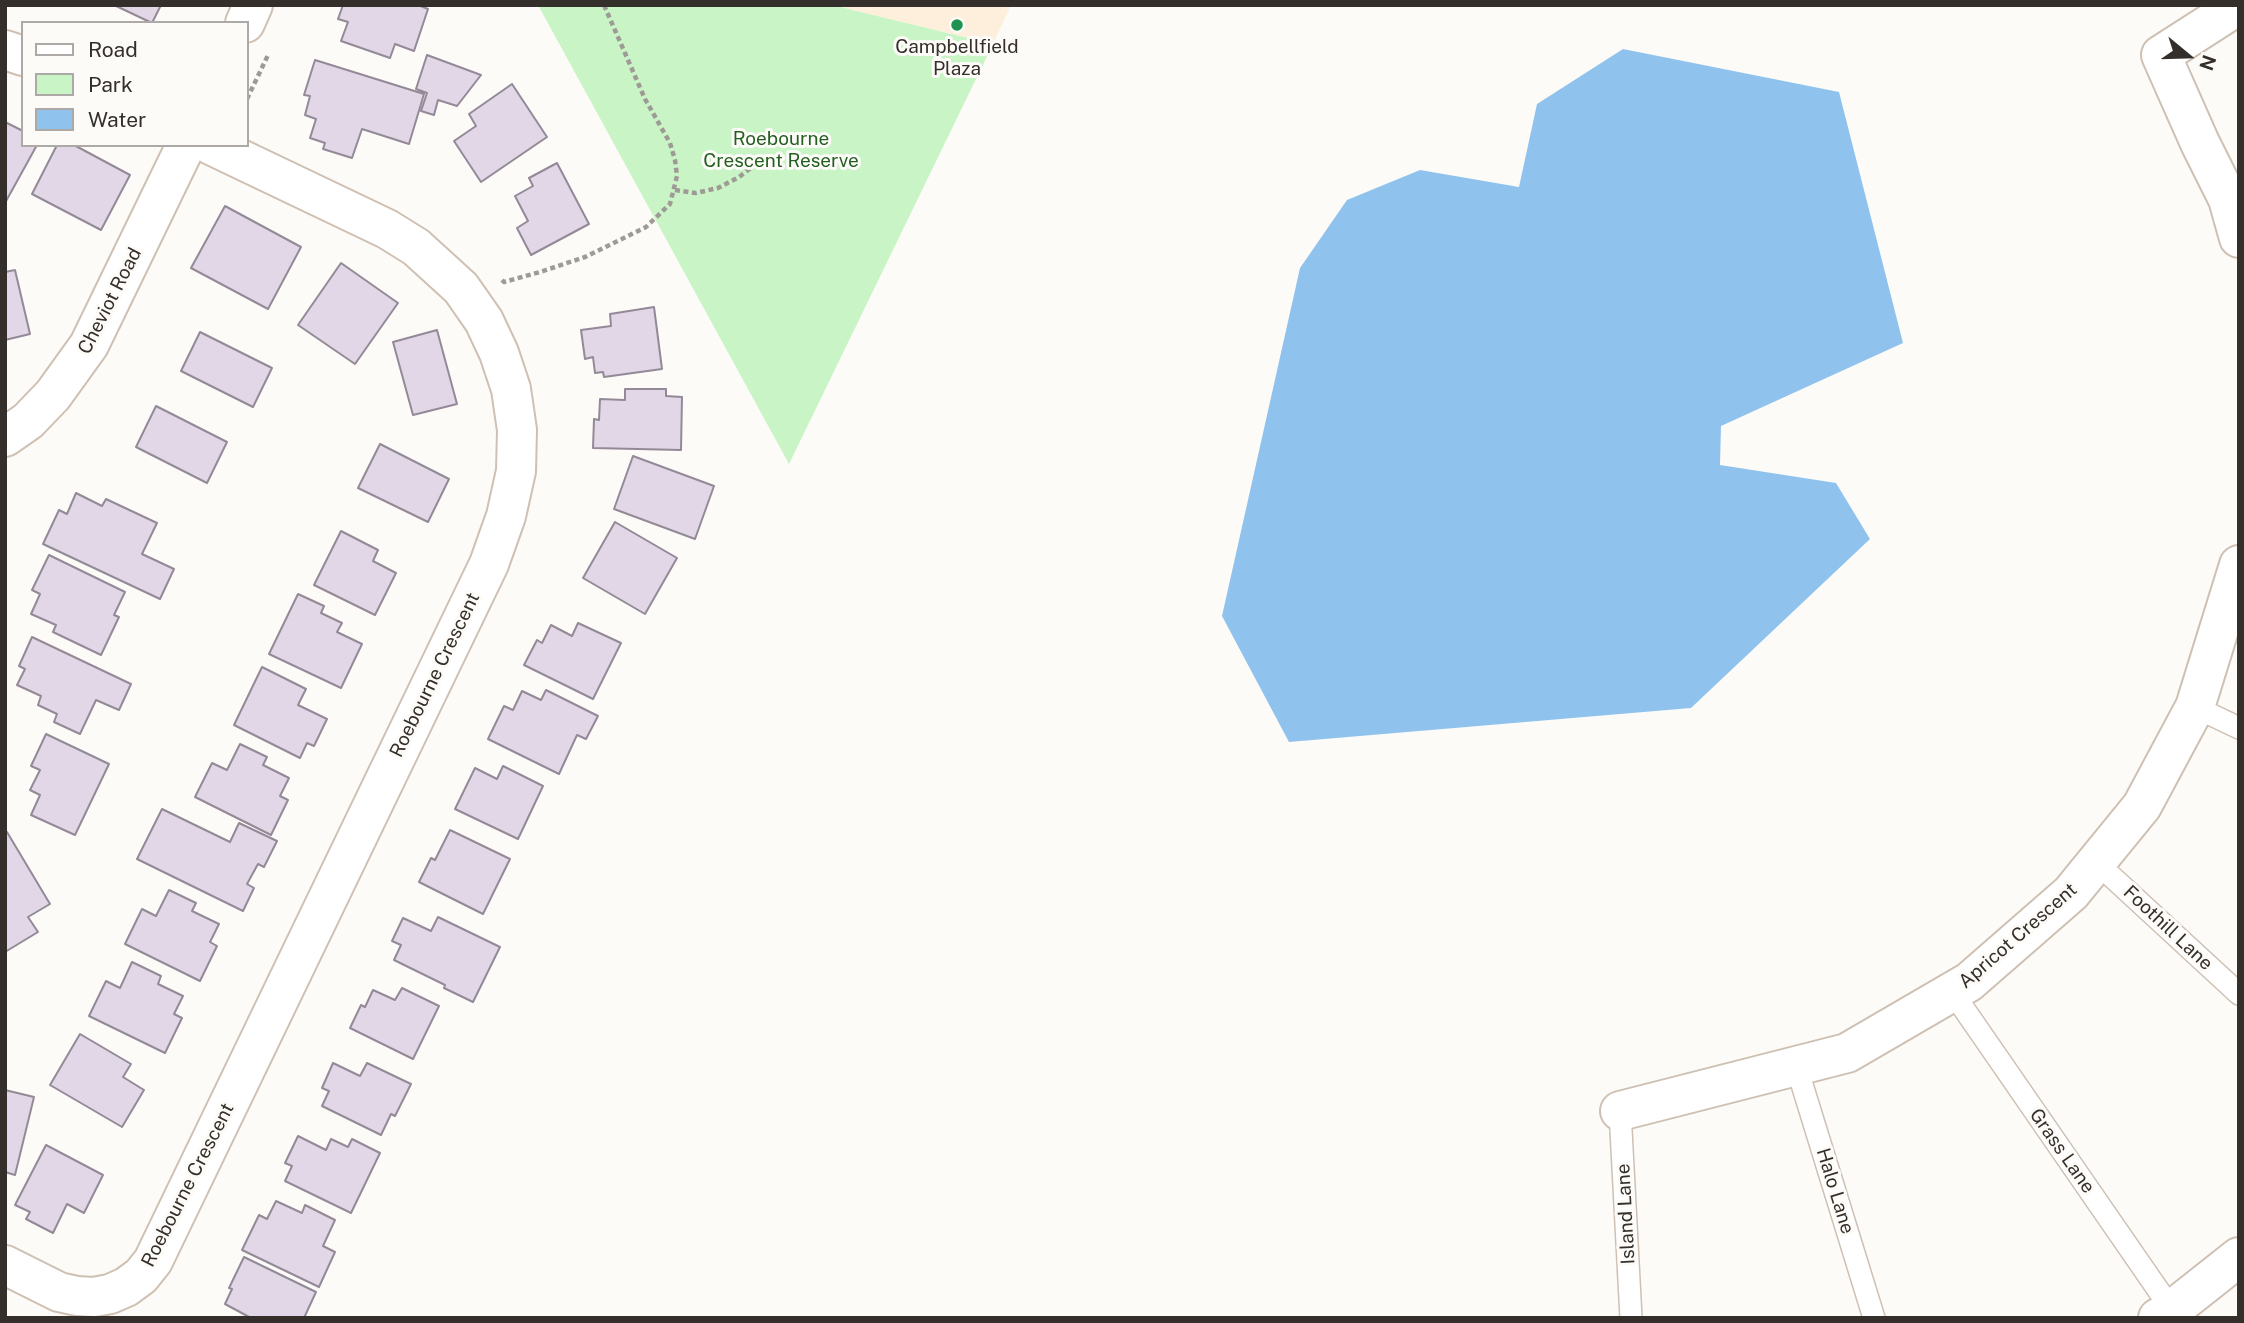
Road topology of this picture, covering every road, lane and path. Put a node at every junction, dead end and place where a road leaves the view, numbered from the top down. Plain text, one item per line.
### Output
1 (253, 5) edge
2 (604, 5) edge
3 (2239, 5) edge
4 (245, 21) edge
5 (185, 147) edge
6 (215, 147) edge
7 (760, 161) dead end
8 (675, 190) junction
9 (2233, 196) edge
10 (2239, 237) edge
11 (496, 274) dead end
12 (5, 437) edge
13 (2239, 565) edge
14 (2195, 707) junction
15 (2239, 729) edge
16 (2096, 863) junction
17 (1953, 993) junction
18 (2239, 994) edge
19 (1796, 1065) junction
20 (1620, 1111) joint
21 (2239, 1257) edge
22 (5, 1265) edge
23 (115, 1306) edge
24 (2165, 1314) edge
25 (1632, 1318) edge
26 (1874, 1318) edge

1 - 4 street
2 - 8 path
3 - 9 street
5 - 12 street, Cheviot Road
6 - 23 street, Roebourne Crescent
7 - 8 path
8 - 11 path
9 - 10 street
13 - 14 street, Apricot Crescent
14 - 15 lane
14 - 16 street, Apricot Crescent
16 - 17 street, Apricot Crescent
16 - 18 lane, Foothill Lane
17 - 19 street, Apricot Crescent
17 - 24 lane, Grass Lane
19 - 20 street, Apricot Crescent
19 - 26 lane, Halo Lane
20 - 25 lane, Island Lane
21 - 24 street
22 - 23 street, Roebourne Crescent

